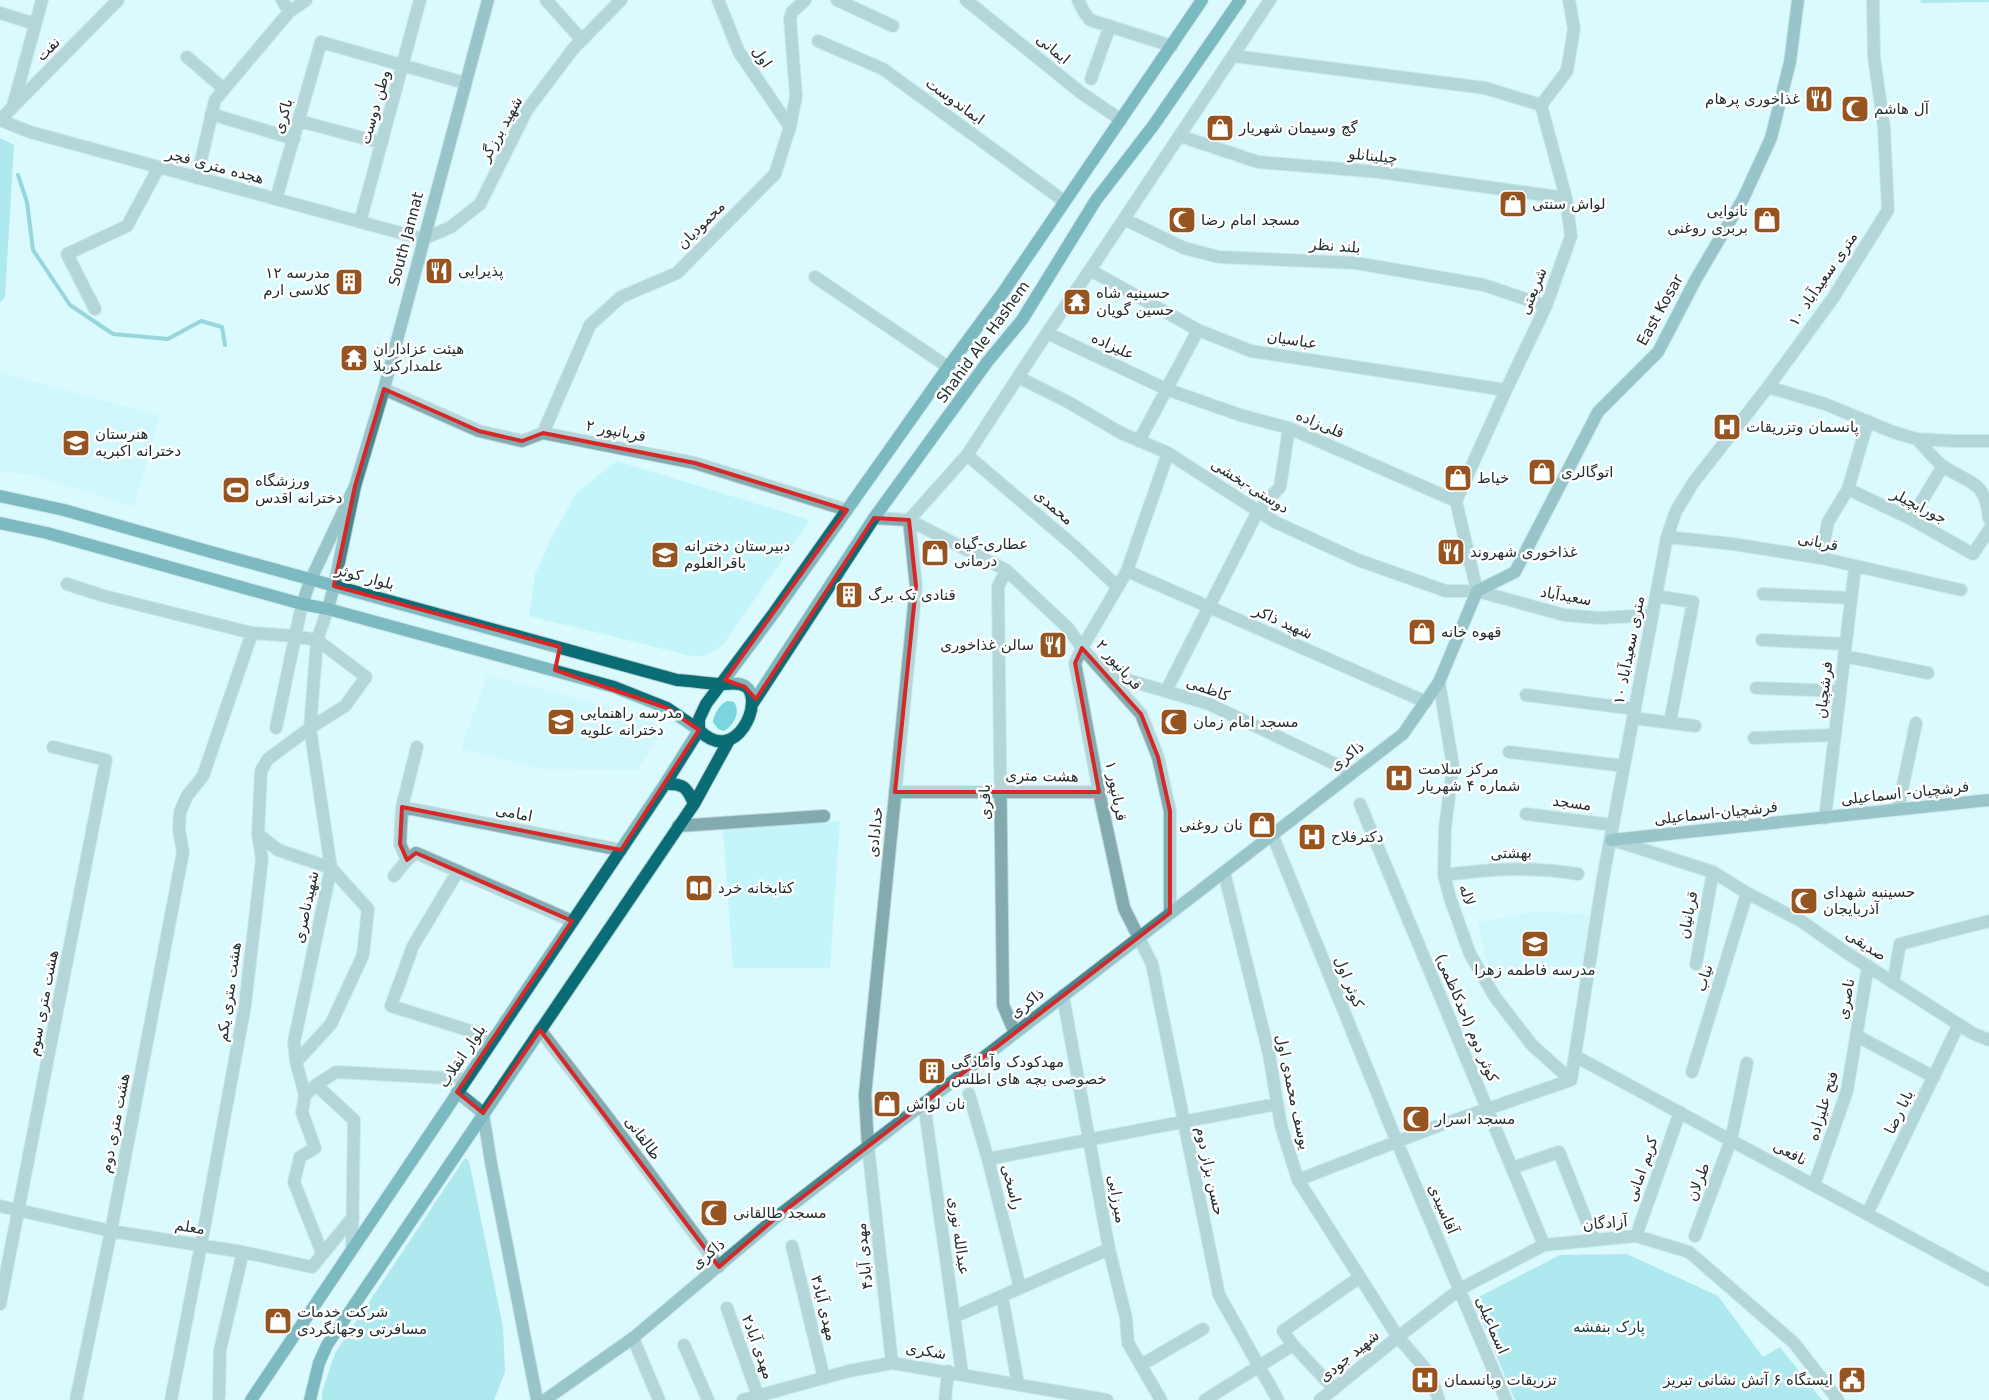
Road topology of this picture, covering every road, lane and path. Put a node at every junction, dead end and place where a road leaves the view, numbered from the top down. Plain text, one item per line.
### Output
1 (42, 0) edge
2 (118, 0) edge
3 (282, 0) edge
4 (306, 0) edge
5 (420, 0) edge
6 (488, 0) edge
7 (546, 0) edge
8 (621, 0) edge
9 (718, 0) edge
10 (805, 0) edge
11 (837, 0) edge
12 (966, 0) edge
13 (1078, 0) edge
14 (1202, 0) edge
15 (1240, 0) edge
16 (1270, 0) edge
17 (1569, 0) edge
18 (1798, 0) edge
19 (1872, 0) edge
20 (289, 12) junction
21 (0, 14) edge
22 (36, 24) junction
23 (893, 26) dead end
24 (1110, 26) junction
25 (582, 40) junction
26 (818, 41) dead end
27 (1172, 46) junction
28 (188, 56) dead end
29 (1234, 56) junction
30 (403, 66) junction
31 (1091, 79) dead end
32 (465, 83) junction
33 (224, 90) junction
34 (1541, 105) junction
35 (13, 107) junction
36 (211, 114) junction
37 (0, 120) edge
38 (1121, 120) junction
39 (299, 121) junction
40 (790, 127) junction
41 (1180, 136) junction
42 (294, 139) junction
43 (382, 143) junction
44 (159, 167) junction
45 (197, 178) junction
46 (1566, 198) junction
47 (276, 199) junction
48 (1064, 201) junction
49 (1124, 219) junction
50 (360, 222) junction
51 (423, 239) junction
52 (1090, 270) junction
53 (815, 277) dead end
54 (1546, 306) junction
55 (95, 309) dead end
56 (1198, 330) junction
57 (1047, 333) junction
58 (948, 367) junction
59 (1018, 377) junction
60 (384, 388) junction
61 (1768, 388) junction
62 (1166, 389) junction
63 (1506, 390) junction
64 (1868, 422) junction
65 (1289, 428) junction
66 (543, 433) junction
67 (1917, 438) junction
68 (1139, 440) junction
69 (1989, 440) edge
70 (1168, 452) junction
71 (968, 455) junction
72 (1943, 466) junction
73 (355, 486) junction
74 (1848, 489) junction
75 (0, 496) edge
76 (1456, 501) junction
77 (847, 510) junction
78 (1258, 511) junction
79 (874, 518) junction
80 (1911, 518) junction
81 (1989, 519) edge
82 (909, 520) junction
83 (0, 523) edge
84 (1989, 530) edge
85 (1667, 537) junction
86 (1821, 558) junction
87 (1855, 566) junction
88 (1006, 570) junction
89 (1127, 571) junction
90 (311, 580) junction
91 (67, 584) dead end
92 (334, 586) junction
93 (1118, 587) junction
94 (1961, 590) dead end
95 (1477, 591) junction
96 (1763, 594) dead end
97 (1656, 596) junction
98 (1851, 598) junction
99 (302, 604) junction
100 (1208, 607) junction
101 (328, 609) junction
102 (1652, 615) junction
103 (252, 633) junction
104 (295, 636) junction
105 (317, 640) junction
106 (1762, 640) dead end
107 (560, 647) junction
108 (1082, 648) junction
109 (1845, 650) junction
110 (554, 670) junction
111 (1103, 672) junction
112 (1928, 673) dead end
113 (1439, 682) junction
114 (722, 685) junction
115 (1756, 688) dead end
116 (1166, 691) junction
117 (1840, 691) junction
118 (1526, 695) dead end
119 (1426, 702) junction
120 (753, 703) junction
121 (1634, 713) junction
122 (1670, 722) junction
123 (1916, 723) dead end
124 (1695, 726) dead end
125 (276, 728) dead end
126 (310, 728) junction
127 (699, 730) junction
128 (1835, 736) junction
129 (1754, 738) dead end
130 (728, 742) junction
131 (417, 746) dead end
132 (53, 747) dead end
133 (1509, 752) dead end
134 (1624, 766) junction
135 (1352, 772) junction
136 (665, 784) junction
137 (895, 792) junction
138 (1001, 792) junction
139 (1099, 792) junction
140 (1989, 800) edge
141 (694, 804) junction
142 (1360, 804) dead end
143 (402, 807) junction
144 (1898, 809) junction
145 (1526, 814) dead end
146 (824, 816) dead end
147 (1825, 818) junction
148 (1613, 825) junction
149 (678, 826) junction
150 (258, 834) junction
151 (1272, 834) junction
152 (1610, 840) junction
153 (620, 850) junction
154 (406, 860) junction
155 (331, 868) junction
156 (458, 871) junction
157 (1224, 872) junction
158 (1713, 872) junction
159 (1578, 874) dead end
160 (1444, 875) junction
161 (394, 876) dead end
162 (1747, 893) junction
163 (1170, 913) junction
164 (572, 921) junction
165 (1989, 921) edge
166 (1139, 938) junction
167 (1696, 964) dead end
168 (1868, 966) junction
169 (1893, 982) junction
170 (1063, 996) junction
171 (1959, 1024) junction
172 (540, 1030) junction
173 (1015, 1033) junction
174 (1856, 1036) junction
175 (493, 1038) junction
176 (1989, 1040) edge
177 (1575, 1056) junction
178 (296, 1062) junction
179 (1747, 1063) dead end
180 (1692, 1072) dead end
181 (1934, 1077) junction
182 (466, 1079) junction
183 (1571, 1080) junction
184 (316, 1085) junction
185 (457, 1092) junction
186 (969, 1094) dead end
187 (305, 1095) junction
188 (924, 1103) junction
189 (1278, 1104) junction
190 (1488, 1108) junction
191 (1680, 1112) junction
192 (483, 1113) junction
193 (1183, 1122) junction
194 (1089, 1140) junction
195 (1731, 1140) junction
196 (1397, 1142) junction
197 (868, 1146) junction
198 (988, 1159) junction
199 (1512, 1168) junction
200 (1298, 1180) junction
201 (1814, 1185) junction
202 (0, 1206) edge
203 (20, 1210) junction
204 (1868, 1214) junction
205 (353, 1218) junction
206 (111, 1231) junction
207 (1636, 1236) junction
208 (1695, 1236) dead end
209 (1594, 1240) junction
210 (201, 1245) junction
211 (1544, 1245) junction
212 (792, 1246) dead end
213 (352, 1248) junction
214 (1109, 1249) junction
215 (243, 1252) junction
216 (322, 1253) junction
217 (719, 1267) junction
218 (1360, 1278) junction
219 (1989, 1280) edge
220 (1020, 1288) junction
221 (1460, 1289) junction
222 (1002, 1296) junction
223 (0, 1304) edge
224 (727, 1308) dead end
225 (954, 1317) junction
226 (1203, 1329) dead end
227 (633, 1338) junction
228 (1398, 1338) junction
229 (684, 1345) dead end
230 (1293, 1345) junction
231 (892, 1363) junction
232 (1141, 1365) junction
233 (1259, 1366) junction
234 (948, 1371) junction
235 (962, 1373) junction
236 (824, 1378) junction
237 (1018, 1384) junction
238 (1334, 1389) junction
239 (758, 1396) junction
240 (219, 1397) dead end
241 (76, 1400) edge
242 (171, 1400) edge
243 (251, 1400) edge
244 (310, 1400) edge
245 (537, 1400) edge
246 (545, 1400) edge
247 (658, 1400) edge
248 (708, 1400) edge
249 (743, 1400) edge
250 (945, 1400) edge
251 (1107, 1400) edge
252 (1162, 1400) edge
253 (1205, 1400) edge
254 (1278, 1400) edge
255 (1320, 1400) edge
256 (1439, 1400) edge
257 (1506, 1400) edge
258 (1838, 1400) edge

1 - 22 street
2 - 35 street, نفت
3 - 20 street
4 - 20 street
5 - 30 street, وطن دوست
6 - 32 main road, South Jannat
7 - 25 street
8 - 25 street, شهید برزگر
9 - 40 street, اول
10 - 40 street, محمودیان
11 - 23 street
12 - 38 street, ایمانی
13 - 24 street
14 - 27 main road, Shahid Ale Hashem
15 - 79 main road, Shahid Ale Hashem
16 - 29 street
17 - 34 street
18 - 95 main road, East Kosar
19 - 61 street, ۱۰ متری سعیدآباد
20 - 33 street
21 - 22 street
22 - 35 street
24 - 27 street
24 - 31 street
25 - 51 street, شهید برزگر
26 - 48 street, ایماندوست
27 - 38 main road, Shahid Ale Hashem
28 - 33 street
29 - 34 street
29 - 41 street
30 - 32 street
30 - 39 street, باکری
30 - 43 street, وطن دوست
32 - 51 main road, South Jannat
33 - 36 street
34 - 46 street, شریعتی
35 - 37 street, نفت
36 - 42 street
36 - 45 street
37 - 44 street, هجده متری فجر
38 - 48 main road, Shahid Ale Hashem
39 - 42 street, باکری
39 - 43 street
40 - 66 street, محمودیان
41 - 46 street, چیلینانلو
41 - 49 street
42 - 47 street, باکری
43 - 50 street, وطن دوست
44 - 45 street, هجده متری فجر
44 - 55 street
45 - 47 street, هجده متری فجر
46 - 54 street, شریعتی
47 - 50 street, هجده متری فجر
48 - 58 main road, Shahid Ale Hashem
49 - 52 street
49 - 54 street, بلند نظر
50 - 51 street, هجده متری فجر
51 - 60 main road, South Jannat
52 - 56 street, عباسیان
52 - 57 street
53 - 58 street
54 - 63 street, شریعتی
56 - 62 street
56 - 63 street, عباسیان
57 - 59 street
57 - 62 street, علیزاده
58 - 77 main road, Shahid Ale Hashem
59 - 68 street, دوستی-بخشی
59 - 71 street
60 - 66 street, قربانپور ۲
60 - 73 main road, South Jannat
61 - 64 street
61 - 85 street, ۱۰ متری سعیدآباد
62 - 65 street, قلی‌زاده
62 - 68 street
63 - 76 street, شریعتی
64 - 67 street
64 - 74 street
65 - 76 street, قلی‌زاده
65 - 78 street
66 - 77 street, قربانپور ۲
67 - 69 street
67 - 72 street
68 - 70 street, دوستی-بخشی
70 - 78 street, دوستی-بخشی
70 - 89 street, قربانپور ۱
71 - 82 street
71 - 93 street, محمدی
72 - 80 street
72 - 81 street
73 - 90 main road
73 - 92 main road
74 - 80 street, جورابچیلر
74 - 86 street
75 - 90 main road, بلوار کوثر
76 - 95 street
77 - 114 main road, Shahid Ale Hashem
78 - 95 street, دوستی-بخشی
78 - 100 street
79 - 82 street
79 - 120 main road, Shahid Ale Hashem
80 - 84 street, جورابچیلر
82 - 88 street, قربانپور ۲
82 - 137 street, خدادادی
83 - 99 main road
85 - 86 street, قربانی
85 - 97 street, ۱۰ متری سعیدآباد
86 - 87 street, قربانی
87 - 94 street, قربانی
87 - 98 street, فرشچیان
88 - 108 street, قربانپور ۲
88 - 138 street, باقری
89 - 93 street, قربانپور ۱
89 - 100 street, شهید ذاکر
90 - 92 main road, بلوار کوثر
90 - 99 main road
91 - 103 street
92 - 101 main road
92 - 107 main road, بلوار کوثر
93 - 108 street, قربانپور ۱
95 - 102 street, سعیدآباد
95 - 113 main road, ذاکری
96 - 98 street
97 - 102 street, ۱۰ متری سعیدآباد
97 - 122 street
98 - 109 street, فرشچیان
99 - 101 main road
99 - 104 street
100 - 116 street
100 - 119 street, شهید ذاکر
101 - 105 street
101 - 110 main road
102 - 121 street, ۱۰ متری سعیدآباد
103 - 104 street
103 - 206 street, هشت متری دوم
104 - 105 street
104 - 125 street
105 - 126 street
105 - 126 street, هشت متری یکم
106 - 109 street
107 - 110 main road
107 - 114 main road, بلوار کوثر
108 - 111 street, قربانپور ۲
108 - 139 street, قربانپور ۱
109 - 112 street
109 - 117 street, فرشچیان
110 - 127 main road
111 - 116 street, کاظمی
111 - 163 street, قربانپور ۲
113 - 119 main road, ذاکری
113 - 160 street, لاله
114 - 120 main road
114 - 127 main road
115 - 117 street
116 - 135 street, کاظمی
117 - 128 street, فرشچیان
118 - 121 street
119 - 135 main road, ذاکری
120 - 130 main road
121 - 122 street
121 - 134 street, ۱۰ متری سعیدآباد
122 - 124 street
123 - 144 street
126 - 150 street, هشت متری یکم
126 - 155 street, شهید‌ناصری
127 - 130 main road
127 - 136 main road, بلوار انقلاب
128 - 129 street
128 - 147 street, فرشچیان
130 - 141 main road
131 - 143 street
132 - 203 street, هشت متری سوم
133 - 134 street
134 - 148 street, ۱۰ متری سعیدآباد
135 - 151 main road, ذاکری
136 - 141 main road
136 - 153 main road, بلوار انقلاب
137 - 138 street, هشت متری
137 - 197 street, خدادادی
138 - 139 street, هشت متری
138 - 173 street, باقری
139 - 166 street, قربانپور ۱
140 - 144 main road, فرشچیان- اسماعیلی
141 - 149 main road
142 - 190 street, کوثر دوم (احدکاظمی)
143 - 153 street, امامی
143 - 154 street
144 - 147 main road, فرشچیان- اسماعیلی
145 - 148 street, مسجد
146 - 149 street
147 - 152 main road, فرشچیان-اسماعیلی
148 - 152 street, ۱۰ متری سعیدآباد
149 - 172 main road
150 - 155 street
150 - 210 street, هشت متری یکم
151 - 157 main road, ذاکری
151 - 196 street, کوثر اول
152 - 158 street, صدیقی
152 - 177 street, ۱۰ متری سعیدآباد
153 - 164 main road, بلوار انقلاب
154 - 156 street
154 - 161 street
155 - 178 street, شهید‌ناصری
155 - 178 street
156 - 164 street
156 - 175 street
157 - 163 main road, ذاکری
157 - 189 street, یوسف محمدی اول
158 - 162 street, صدیقی
158 - 167 street, قربانیان
159 - 160 street, بهشتی
160 - 183 street, لاله
162 - 168 street, صدیقی
162 - 180 street, نیاب
163 - 166 main road, ذاکری
164 - 175 main road, بلوار انقلاب
165 - 169 street
166 - 170 main road, ذاکری
166 - 193 street, حسن بزاز دوم
168 - 169 street, صدیقی
168 - 174 street, ناصری
169 - 171 street, صدیقی
170 - 173 main road, ذاکری
170 - 194 street, میرزایی
171 - 176 street, صدیقی
171 - 181 street, بابا رضا
172 - 192 main road
172 - 217 street, طالقانی
173 - 188 main road, ذاکری
174 - 181 street
174 - 201 street, فتح علیزاده
175 - 182 main road, بلوار انقلاب
177 - 183 street, ۱۰ متری سعیدآباد
177 - 191 street, نافعی
178 - 187 street, شهید‌ناصری
179 - 195 street
181 - 204 street, بابا رضا
182 - 184 street
182 - 185 main road, بلوار انقلاب
183 - 190 street
184 - 187 street
184 - 205 street
185 - 192 main road
185 - 213 main road, بلوار انقلاب
186 - 198 street, راسخی
187 - 216 street, شهید‌ناصری
188 - 197 main road, ذاکری
188 - 225 street, عبدالله نوری
189 - 193 street
189 - 200 street, یوسف محمدی اول
190 - 196 street
190 - 199 street, کوثر دوم (احدکاظمی)
191 - 195 street, نافعی
191 - 207 street, کریم امانی
192 - 244 main road
192 - 245 main road
193 - 194 street
193 - 233 street, حسن بزاز دوم
194 - 198 street
194 - 214 street, میرزایی
195 - 201 street, نافعی
195 - 208 street, طرلان
196 - 200 street
196 - 221 street, آقاسیدی
197 - 217 main road, ذاکری
197 - 231 street, مهدی آباد۴
198 - 220 street, راسخی
199 - 209 street
199 - 211 street, کوثر دوم (احدکاظمی)
200 - 218 street, یوسف محمدی اول
201 - 204 street, نافعی
202 - 203 street, معلم
203 - 206 street, معلم
203 - 223 street, هشت متری سوم
204 - 219 street, نافعی
205 - 213 street
205 - 216 street, معلم
206 - 210 street, معلم
206 - 241 street, هشت متری دوم
207 - 209 street, آزادگان
207 - 258 street, آزادگان
209 - 211 street, آزادگان
210 - 215 street, معلم
210 - 242 street, هشت متری یکم
211 - 221 street, آزادگان
212 - 236 street, مهدی آباد۳
213 - 243 main road, بلوار انقلاب
214 - 220 street
214 - 232 street, میرزایی
215 - 216 street, معلم
215 - 240 street
217 - 227 main road, ذاکری
218 - 228 street, یوسف محمدی اول
218 - 230 street
220 - 222 street
221 - 228 street, آزادگان
221 - 257 street, اسماعیلی
222 - 225 street
222 - 237 street
224 - 239 street, مهدی آباد۲
225 - 235 street, عبدالله نوری
226 - 232 street
227 - 246 main road, ذاکری
227 - 247 street
228 - 238 street, شهید جودی
228 - 256 street, یوسف محمدی اول
229 - 248 street
230 - 233 street
230 - 238 street
231 - 234 street, شکری
231 - 236 street, شکری
232 - 252 street, میرزایی
233 - 253 street
233 - 254 street, حسن بزاز دوم
234 - 235 street, شکری
234 - 250 street
235 - 237 street, شکری
236 - 239 street, شکری
237 - 251 street, شکری
238 - 255 street, شهید جودی
239 - 249 street, شکری

